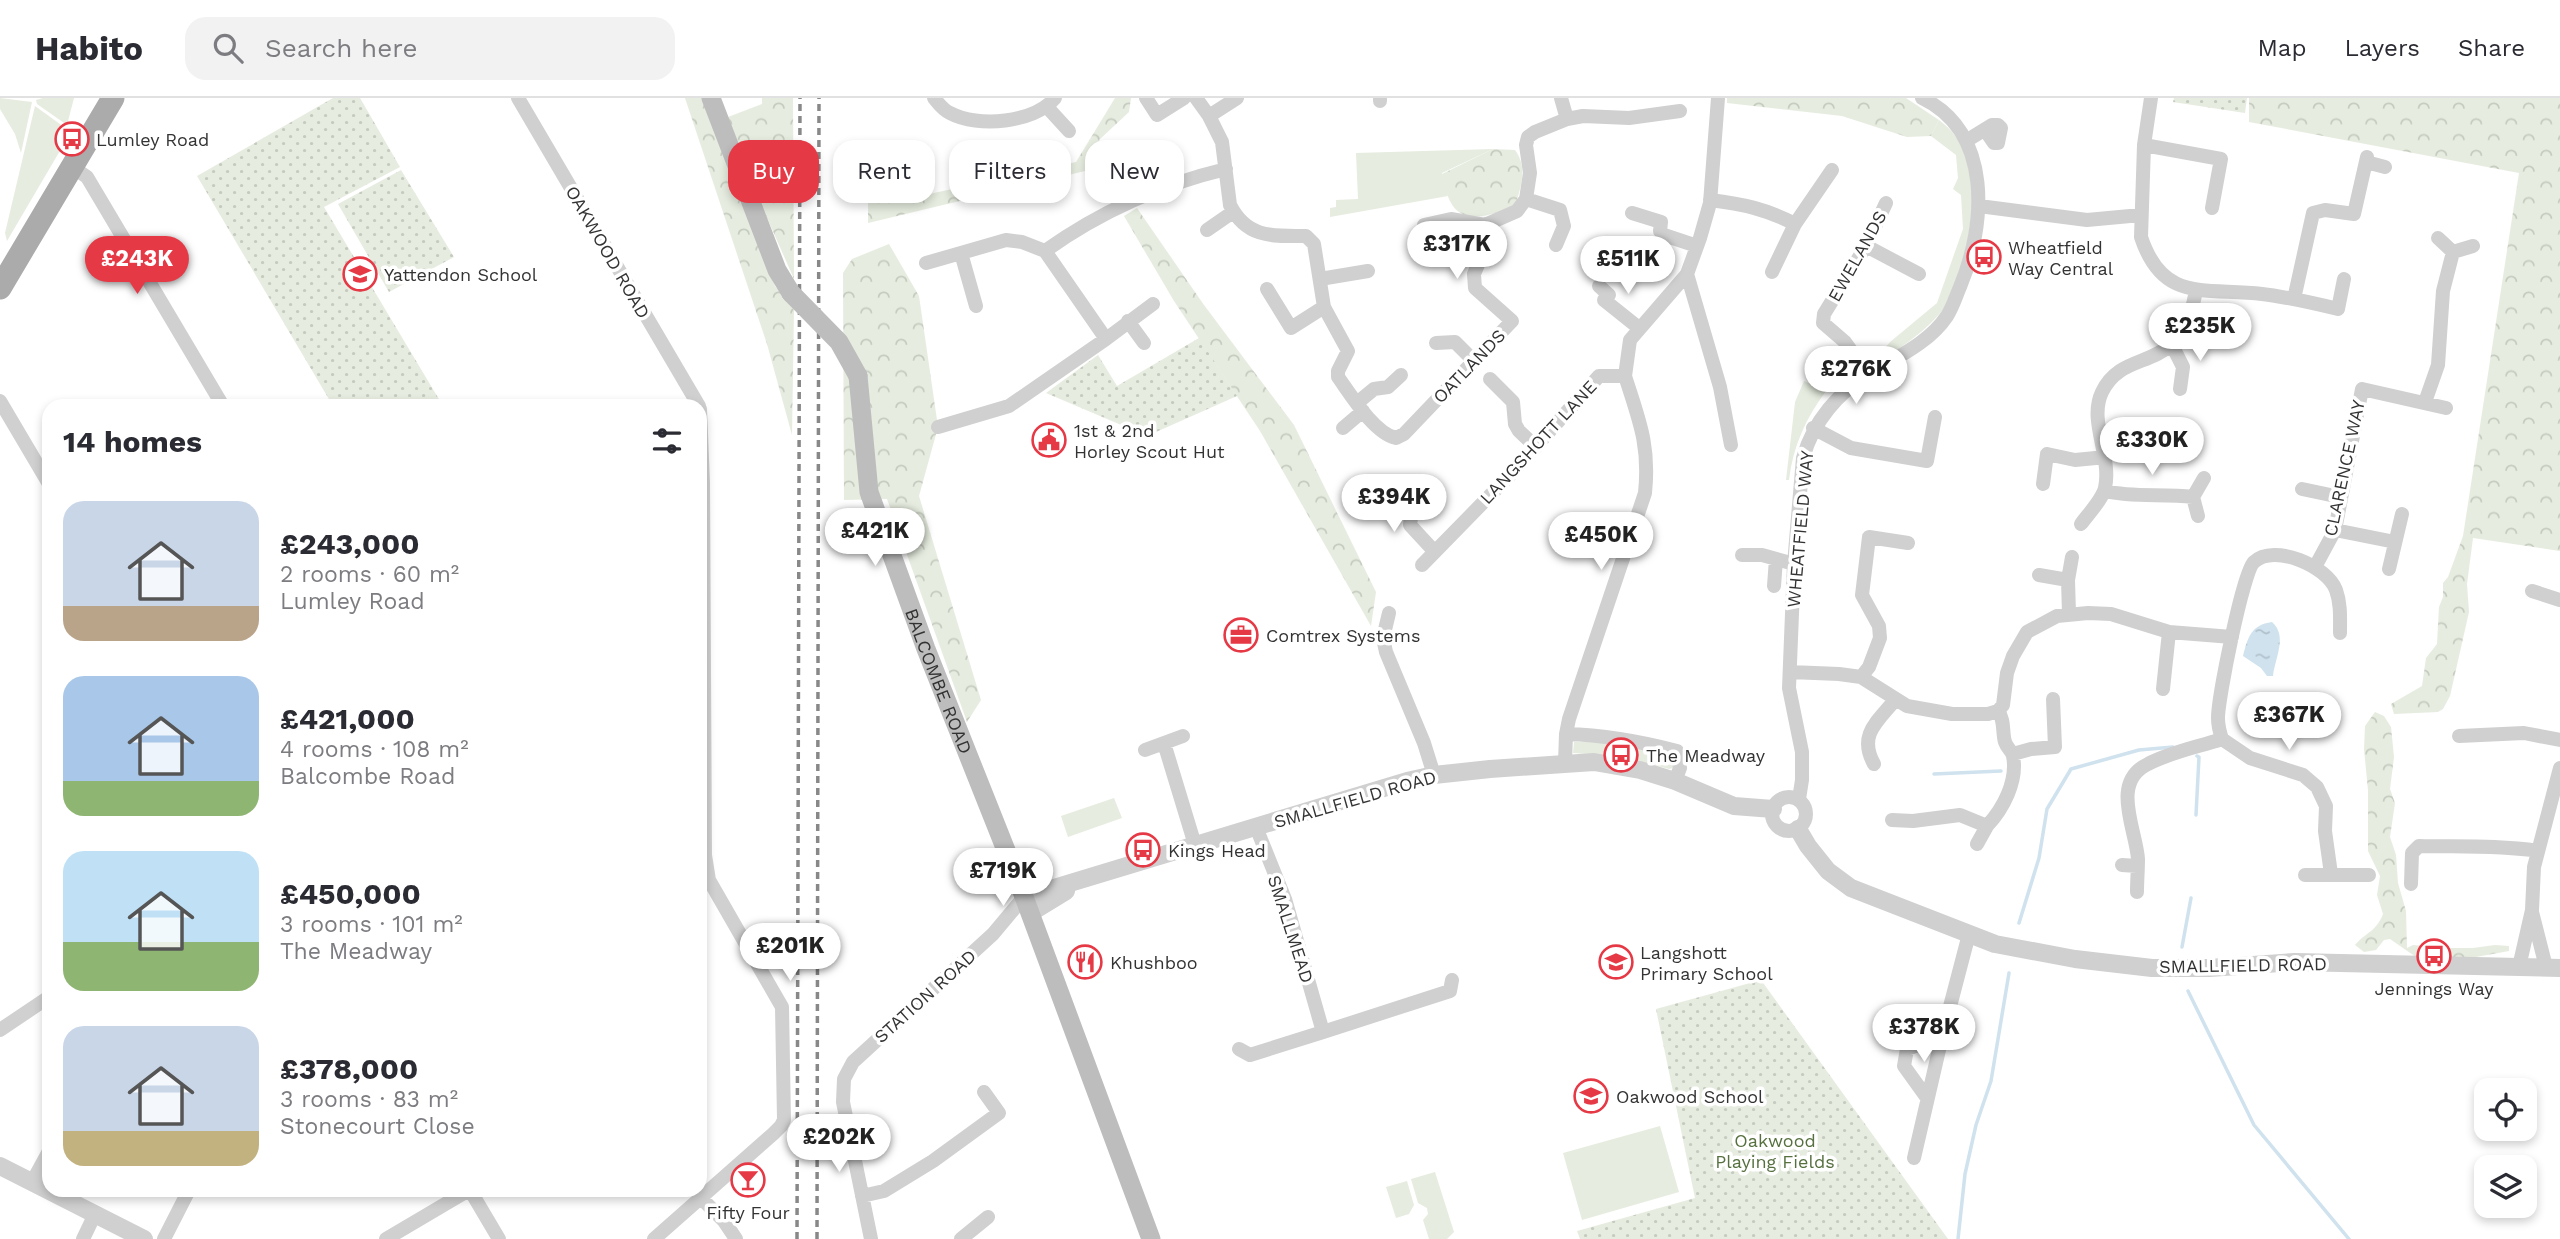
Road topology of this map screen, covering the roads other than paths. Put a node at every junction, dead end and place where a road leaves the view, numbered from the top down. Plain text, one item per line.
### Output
1 (113, 98) edge
2 (518, 98) edge
3 (711, 98) edge
4 (934, 98) edge
5 (1146, 98) edge
6 (1184, 98) edge
7 (1196, 98) edge
8 (1237, 98) edge
9 (1561, 98) edge
10 (1660, 98) edge
11 (1718, 98) edge
12 (1922, 98) edge
13 (2151, 98) edge
14 (1051, 103) edge
15 (1680, 111) dead end
16 (1661, 114) junction
17 (1209, 116) junction
18 (1567, 119) junction
19 (1985, 130) dead end
20 (1069, 131) dead end
21 (1966, 141) junction
22 (2144, 145) junction
23 (71, 166) junction
24 (2385, 167) dead end
25 (1226, 169) junction
26 (1832, 170) dead end
27 (1526, 199) junction
28 (1710, 200) junction
29 (1886, 203) dead end
30 (1979, 206) junction
31 (2212, 208) dead end
32 (1233, 212) junction
33 (1632, 214) dead end
34 (2141, 215) junction
35 (1795, 224) junction
36 (1424, 225) dead end
37 (1485, 225) junction
38 (1207, 230) dead end
39 (2438, 238) dead end
40 (1556, 245) dead end
41 (1697, 246) junction
42 (1866, 246) junction
43 (2473, 246) dead end
44 (1045, 251) junction
45 (2453, 252) junction
46 (961, 253) junction
47 (926, 263) dead end
48 (1367, 271) dead end
49 (1772, 272) dead end
50 (1687, 274) junction
51 (1919, 274) dead end
52 (1320, 278) junction
53 (2344, 279) dead end
54 (1600, 286) dead end
55 (0, 288) edge
56 (1267, 289) dead end
57 (2196, 291) junction
58 (2294, 299) junction
59 (1153, 304) dead end
60 (976, 306) dead end
61 (1324, 307) junction
62 (1128, 321) junction
63 (1639, 328) junction
64 (1106, 339) junction
65 (1144, 343) dead end
66 (1436, 343) dead end
67 (2172, 345) junction
68 (1474, 361) junction
69 (1401, 374) dead end
70 (1868, 374) junction
71 (1625, 376) junction
72 (1490, 379) dead end
73 (2346, 385) dead end
74 (2180, 389) dead end
75 (2362, 389) junction
76 (219, 399) edge
77 (694, 399) edge
78 (0, 401) edge
79 (2425, 402) junction
80 (1360, 407) junction
81 (2446, 408) dead end
82 (1935, 417) dead end
83 (938, 427) dead end
84 (1343, 428) dead end
85 (1814, 428) junction
86 (1731, 445) dead end
87 (1536, 447) junction
88 (2106, 457) junction
89 (42, 472) edge
90 (2204, 478) dead end
91 (2043, 484) dead end
92 (1390, 488) dead end
93 (2302, 489) dead end
94 (2105, 491) junction
95 (2193, 497) junction
96 (2340, 497) junction
97 (2402, 514) dead end
98 (2198, 516) dead end
99 (2081, 524) dead end
100 (2335, 530) junction
101 (2395, 542) junction
102 (1908, 543) dead end
103 (1434, 551) junction
104 (1742, 555) dead end
105 (2072, 557) dead end
106 (1776, 559) junction
107 (1794, 564) junction
108 (1422, 565) dead end
109 (2315, 567) junction
110 (2389, 569) dead end
111 (2039, 575) dead end
112 (2068, 580) junction
113 (1774, 586) dead end
114 (2532, 591) dead end
115 (2557, 602) edge
116 (1389, 613) dead end
117 (2069, 614) junction
118 (2169, 632) junction
119 (2340, 633) dead end
120 (2232, 637) junction
121 (1790, 672) junction
122 (1861, 677) junction
123 (2162, 689) dead end
124 (2053, 699) dead end
125 (1895, 700) junction
126 (1997, 711) junction
127 (1566, 734) junction
128 (1183, 736) dead end
129 (2459, 736) dead end
130 (2221, 739) junction
131 (2560, 740) edge
132 (1164, 743) junction
133 (1145, 750) dead end
134 (2013, 754) junction
135 (1565, 763) junction
136 (1874, 764) dead end
137 (2560, 768) edge
138 (1434, 775) junction
139 (1675, 781) junction
140 (1799, 799) junction
141 (1773, 809) junction
142 (1892, 820) dead end
143 (1256, 827) junction
144 (1987, 827) junction
145 (1798, 829) junction
146 (1977, 844) dead end
147 (1195, 845) junction
148 (2538, 851) junction
149 (2122, 865) dead end
150 (2137, 866) junction
151 (707, 873) edge
152 (2331, 874) junction
153 (2305, 875) dead end
154 (2369, 875) dead end
155 (2411, 884) dead end
156 (2137, 892) dead end
157 (1027, 905) junction
158 (2532, 910) junction
159 (1969, 934) junction
160 (2519, 967) junction
161 (2553, 968) edge
162 (1451, 986) dead end
163 (42, 1002) edge
164 (0, 1030) edge
165 (1323, 1032) junction
166 (1942, 1037) junction
167 (1245, 1052) dead end
168 (984, 1092) dead end
169 (1927, 1098) junction
170 (1914, 1158) dead end
171 (42, 1164) edge
172 (0, 1166) edge
173 (32, 1182) junction
174 (707, 1186) edge
175 (42, 1187) edge
176 (862, 1196) junction
177 (62, 1197) edge
178 (185, 1197) edge
179 (458, 1197) edge
180 (474, 1197) edge
181 (694, 1197) edge
182 (696, 1197) edge
183 (95, 1214) junction
184 (988, 1216) dead end
185 (83, 1239) edge
186 (145, 1239) edge
187 (164, 1239) edge
188 (386, 1239) edge
189 (499, 1239) edge
190 (654, 1239) edge
191 (736, 1239) edge
192 (871, 1239) edge
193 (961, 1239) edge
194 (1151, 1239) edge

1 - 23 main road
2 - 77 street, OAKWOOD ROAD
3 - 157 main road, BALCOMBE ROAD, bridge
4 - 14 street
5 - 6 street
7 - 17 street
8 - 17 street
9 - 18 street
10 - 16 street
11 - 28 street
12 - 21 street, WHEATFIELD WAY
13 - 22 street
14 - 20 street
15 - 16 street
16 - 18 street
17 - 25 street
18 - 27 street
19 - 21 street
21 - 30 street, WHEATFIELD WAY
22 - 31 street
22 - 34 street
23 - 55 main road
23 - 76 street
24 - 58 street
25 - 32 street
25 - 44 street
26 - 35 street
27 - 37 street
27 - 40 street
28 - 35 street
28 - 41 street
29 - 42 street, EWELANDS
30 - 34 street
30 - 70 street, WHEATFIELD WAY
32 - 38 street
32 - 52 street
33 - 41 street
34 - 57 street
35 - 49 street
36 - 37 street
37 - 68 street, OATLANDS
39 - 45 street
41 - 50 street
42 - 51 street
42 - 70 street, EWELANDS
43 - 45 street
44 - 46 street
44 - 64 street
45 - 79 street
46 - 47 street
46 - 60 street
48 - 52 street
50 - 63 street
50 - 86 street
52 - 61 street
53 - 58 street
54 - 63 street
56 - 61 street
57 - 58 street
57 - 67 street
59 - 62 street
61 - 80 street
62 - 64 street
62 - 65 street
63 - 71 street
64 - 83 street
66 - 68 street
67 - 74 street
67 - 88 street
68 - 80 street, OATLANDS
69 - 80 street
70 - 85 street, WHEATFIELD WAY
71 - 87 street, LANGSHOTT LANE
71 - 127 street
72 - 87 street
73 - 75 street
75 - 79 street, CLARENCE WAY
75 - 96 street, CLARENCE WAY
78 - 89 street
79 - 81 street, CLARENCE WAY
80 - 84 street
82 - 85 street
85 - 107 street, WHEATFIELD WAY
87 - 103 street, LANGSHOTT LANE
88 - 91 street
88 - 94 street
90 - 95 street
92 - 103 street
93 - 96 street
94 - 95 street
94 - 99 street
95 - 98 street
96 - 100 street, CLARENCE WAY
97 - 101 street
100 - 101 street
100 - 109 street, CLARENCE WAY
101 - 110 street
102 - 122 street
103 - 108 street, LANGSHOTT LANE
104 - 106 street
105 - 112 street
106 - 107 street
106 - 113 street
107 - 121 street, WHEATFIELD WAY
109 - 119 street
109 - 120 street
111 - 112 street
112 - 117 street
114 - 115 street
116 - 138 street
117 - 118 street
117 - 126 street
118 - 120 street
118 - 123 street
120 - 130 street
121 - 122 street
121 - 140 street, WHEATFIELD WAY
122 - 125 street
124 - 134 street
125 - 126 street
125 - 136 street
126 - 134 street
127 - 135 street
127 - 139 street
128 - 132 street
129 - 131 street
130 - 150 street
130 - 152 street
132 - 133 street
132 - 147 street
134 - 144 street
135 - 138 street, SMALLFIELD ROAD
135 - 139 street, SMALLFIELD ROAD
137 - 148 street
138 - 143 street, SMALLFIELD ROAD
139 - 141 street, SMALLFIELD ROAD
140 - 141 street
140 - 145 street
141 - 145 street
142 - 144 street
143 - 147 street, SMALLFIELD ROAD
143 - 165 street, SMALLMEAD
144 - 146 street
145 - 159 street, SMALLFIELD ROAD
147 - 157 street, SMALLFIELD ROAD
148 - 155 street
148 - 158 street
149 - 150 street
150 - 156 street
151 - 174 street, OAKWOOD ROAD
152 - 153 street
152 - 154 street
157 - 176 street, STATION ROAD
157 - 194 main road, BALCOMBE ROAD
158 - 160 street
158 - 161 street
159 - 160 street, SMALLFIELD ROAD
159 - 166 street
160 - 161 street, SMALLFIELD ROAD
162 - 165 street
163 - 164 street
165 - 167 street
166 - 169 street
166 - 169 street
168 - 176 street
169 - 170 street
171 - 173 street
172 - 173 street
173 - 175 street
176 - 192 street
177 - 183 street
178 - 187 street
179 - 188 street
180 - 189 street
181 - 190 street
182 - 191 street
183 - 185 street
183 - 186 street
184 - 193 street

